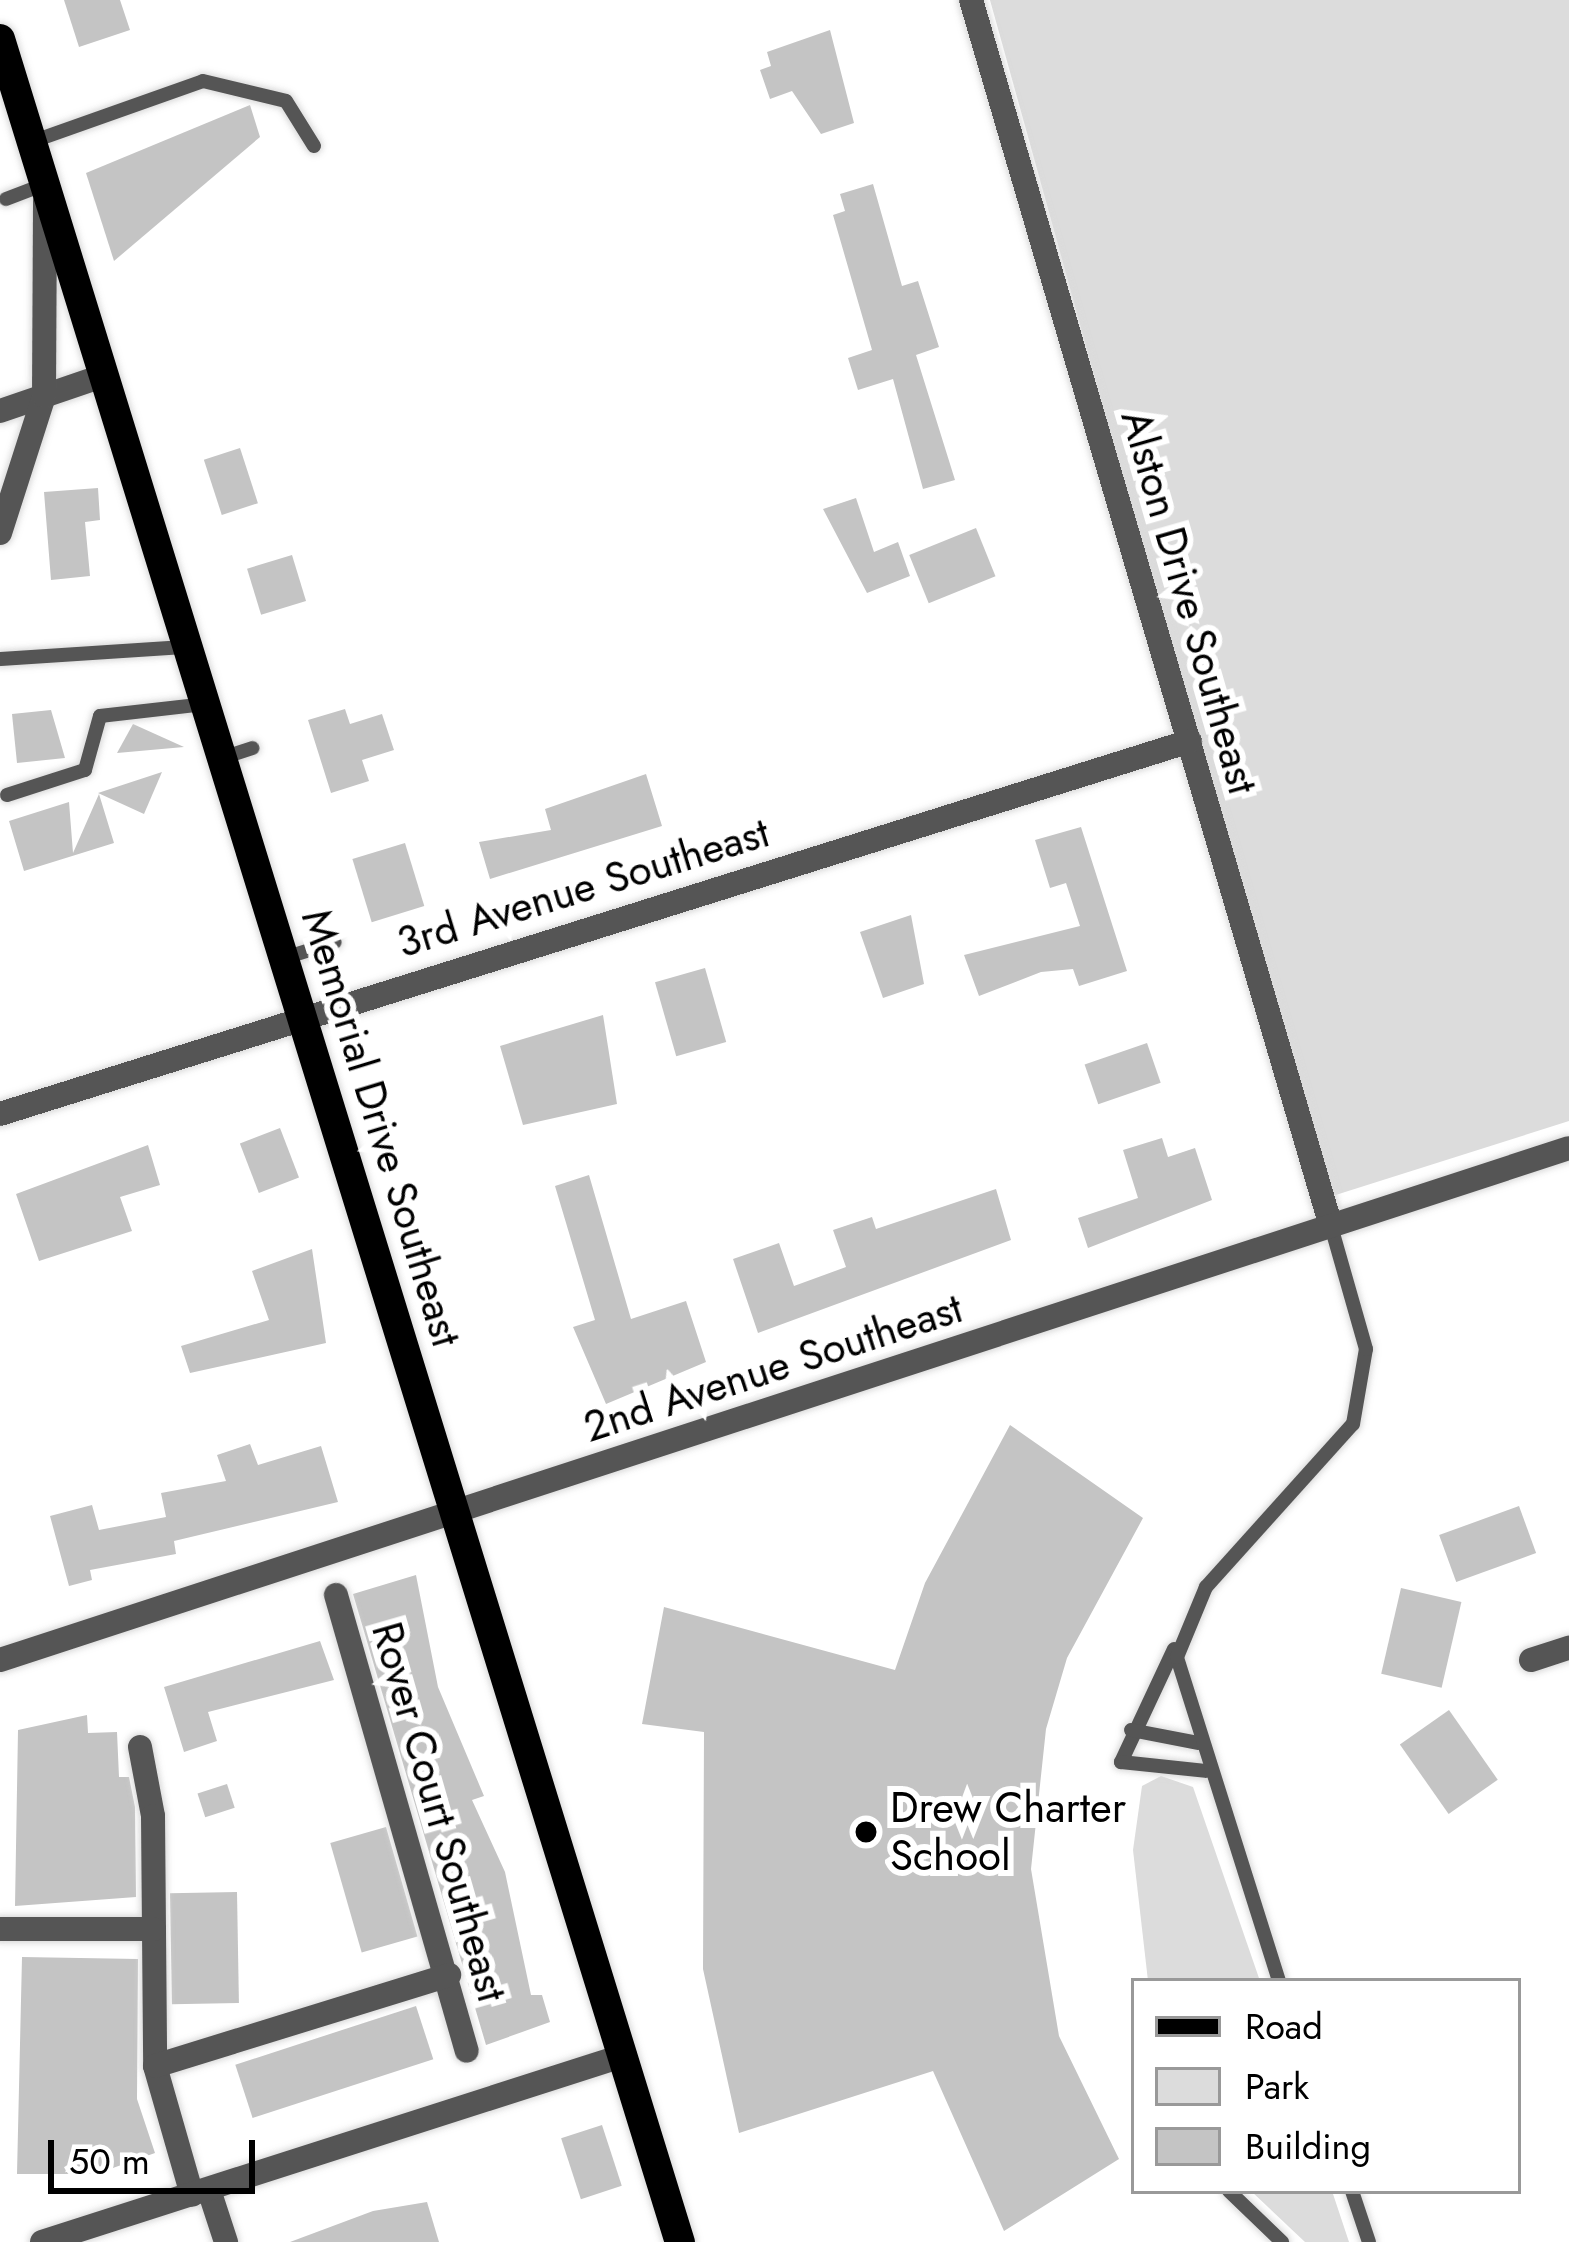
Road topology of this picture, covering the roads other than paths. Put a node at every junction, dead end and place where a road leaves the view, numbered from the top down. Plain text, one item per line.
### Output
1 (971, 0) edge
2 (0, 38) edge
3 (31, 142) junction
4 (314, 146) dead end
5 (45, 184) junction
6 (6, 199) dead end
7 (105, 376) junction
8 (44, 396) junction
9 (0, 411) edge
10 (0, 533) edge
11 (188, 646) junction
12 (0, 659) edge
13 (206, 704) junction
14 (1190, 740) junction
15 (7, 795) dead end
16 (335, 942) dead end
17 (284, 958) junction
18 (302, 1018) junction
19 (0, 1114) edge
20 (1569, 1148) edge
21 (1331, 1226) junction
22 (457, 1514) junction
23 (336, 1595) dead end
24 (1183, 1634) junction
25 (1569, 1648) edge
26 (11, 1656) edge
27 (1531, 1660) dead end
28 (1131, 1730) junction
29 (1198, 1743) junction
30 (140, 1747) dead end
31 (1206, 1771) junction
32 (0, 1929) edge
33 (154, 1929) junction
34 (449, 1975) junction
35 (1278, 1978) edge
36 (466, 2050) dead end
37 (625, 2055) junction
38 (155, 2066) junction
39 (201, 2193) junction
40 (1232, 2194) edge
41 (1353, 2194) edge
42 (42, 2242) edge
43 (226, 2242) edge
44 (680, 2242) edge
45 (1282, 2242) edge
46 (1369, 2242) edge

1 - 14 street, Alston Drive Southeast
2 - 3 main road, Memorial Drive Southeast
3 - 4 lane
3 - 5 main road, Memorial Drive Southeast
5 - 6 lane
5 - 7 main road, Memorial Drive Southeast
5 - 8 street
7 - 8 street
7 - 11 main road, Memorial Drive Southeast
8 - 9 street
8 - 10 street
11 - 12 lane
11 - 13 main road, Memorial Drive Southeast
13 - 15 lane
13 - 17 main road, Memorial Drive Southeast
14 - 18 street, 3rd Avenue Southeast
14 - 21 street, Alston Drive Southeast
16 - 17 lane
17 - 18 main road, Memorial Drive Southeast
18 - 19 street, 3rd Avenue Southeast
18 - 22 main road, Memorial Drive Southeast
20 - 21 street, 2nd Avenue Southeast
21 - 22 street, 2nd Avenue Southeast
21 - 24 lane
22 - 26 street, 2nd Avenue Southeast
22 - 37 main road, Memorial Drive Southeast
23 - 34 street, Rover Court Southeast
24 - 28 lane
24 - 29 lane
25 - 27 street
28 - 29 lane
28 - 31 lane
29 - 31 lane
30 - 33 street
31 - 35 lane
32 - 33 street
33 - 38 street
34 - 36 street, Rover Court Southeast
34 - 38 street
37 - 39 street
37 - 44 main road, Memorial Drive Southeast
38 - 39 street
39 - 42 street
39 - 43 street
40 - 45 lane
41 - 46 lane

